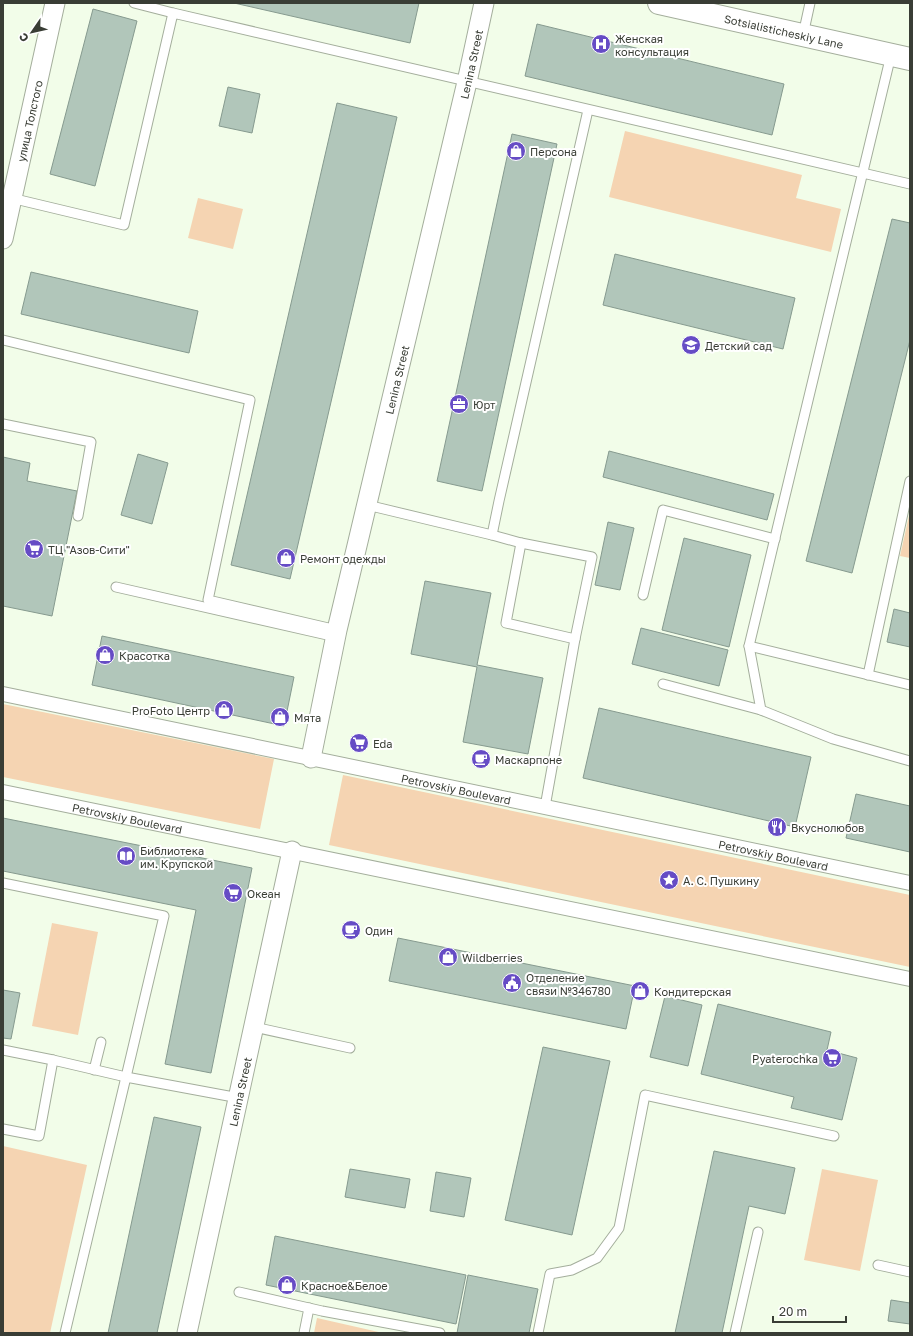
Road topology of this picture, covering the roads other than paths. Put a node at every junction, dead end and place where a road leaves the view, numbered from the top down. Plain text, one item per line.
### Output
1 (55, 3) edge
2 (134, 3) edge
3 (484, 3) edge
4 (659, 3) edge
5 (810, 3) edge
6 (173, 12) junction
7 (803, 35) junction
8 (901, 57) edge
9 (467, 82) junction
10 (588, 110) junction
11 (862, 173) junction
12 (910, 184) edge
13 (11, 198) junction
14 (3, 239) edge
15 (3, 340) edge
16 (3, 424) edge
17 (910, 481) edge
18 (367, 505) junction
19 (78, 516) dead end
20 (492, 535) junction
21 (775, 539) junction
22 (521, 542) junction
23 (116, 587) dead end
24 (643, 595) dead end
25 (337, 634) junction
26 (575, 639) junction
27 (749, 646) junction
28 (868, 675) junction
29 (663, 684) dead end
30 (910, 685) edge
31 (3, 694) edge
32 (761, 710) junction
33 (311, 758) junction
34 (910, 760) edge
35 (3, 792) edge
36 (545, 807) junction
37 (292, 851) junction
38 (3, 883) edge
39 (910, 883) edge
40 (910, 979) edge
41 (254, 1027) junction
42 (101, 1042) dead end
43 (350, 1048) dead end
44 (3, 1050) edge
45 (53, 1060) junction
46 (94, 1070) junction
47 (126, 1077) junction
48 (239, 1098) junction
49 (3, 1129) edge
50 (834, 1136) dead end
51 (758, 1232) dead end
52 (878, 1265) dead end
53 (910, 1272) edge
54 (239, 1292) dead end
55 (309, 1308) junction
56 (65, 1333) edge
57 (187, 1333) edge
58 (304, 1333) edge
59 (440, 1333) edge
60 (538, 1333) edge
61 (735, 1333) edge

1 - 13 street, улица Толстого
2 - 6 lane
3 - 9 street, Lenina Street
4 - 7 street, Sotsialisticheskiy Lane
5 - 7 lane
6 - 9 lane
6 - 13 lane
7 - 8 street, Sotsialisticheskiy Lane
8 - 11 lane
9 - 10 lane
9 - 18 street, Lenina Street
10 - 11 lane
10 - 20 lane
11 - 12 lane
11 - 21 lane
13 - 14 street, улица Толстого
15 - 25 lane
16 - 19 lane
17 - 28 lane
18 - 20 lane
18 - 25 street, Lenina Street
20 - 22 lane
21 - 24 lane
21 - 27 lane
22 - 26 lane
22 - 26 lane
23 - 25 lane
25 - 33 street, Lenina Street
26 - 36 lane
27 - 28 lane
27 - 32 lane
28 - 30 lane
29 - 32 lane
31 - 33 street, Petrovskiy Boulevard
32 - 34 lane
33 - 36 street, Petrovskiy Boulevard
35 - 37 street, Petrovskiy Boulevard
36 - 39 street, Petrovskiy Boulevard
37 - 40 street, Petrovskiy Boulevard
37 - 41 street, Lenina Street
38 - 47 lane
41 - 43 lane
41 - 48 street, Lenina Street
42 - 46 lane
44 - 45 lane
45 - 46 lane
45 - 49 lane
46 - 47 lane
47 - 48 lane
47 - 56 lane
48 - 57 street, Lenina Street
50 - 60 lane
51 - 61 lane
52 - 53 lane
54 - 55 lane
55 - 58 lane
55 - 59 lane

